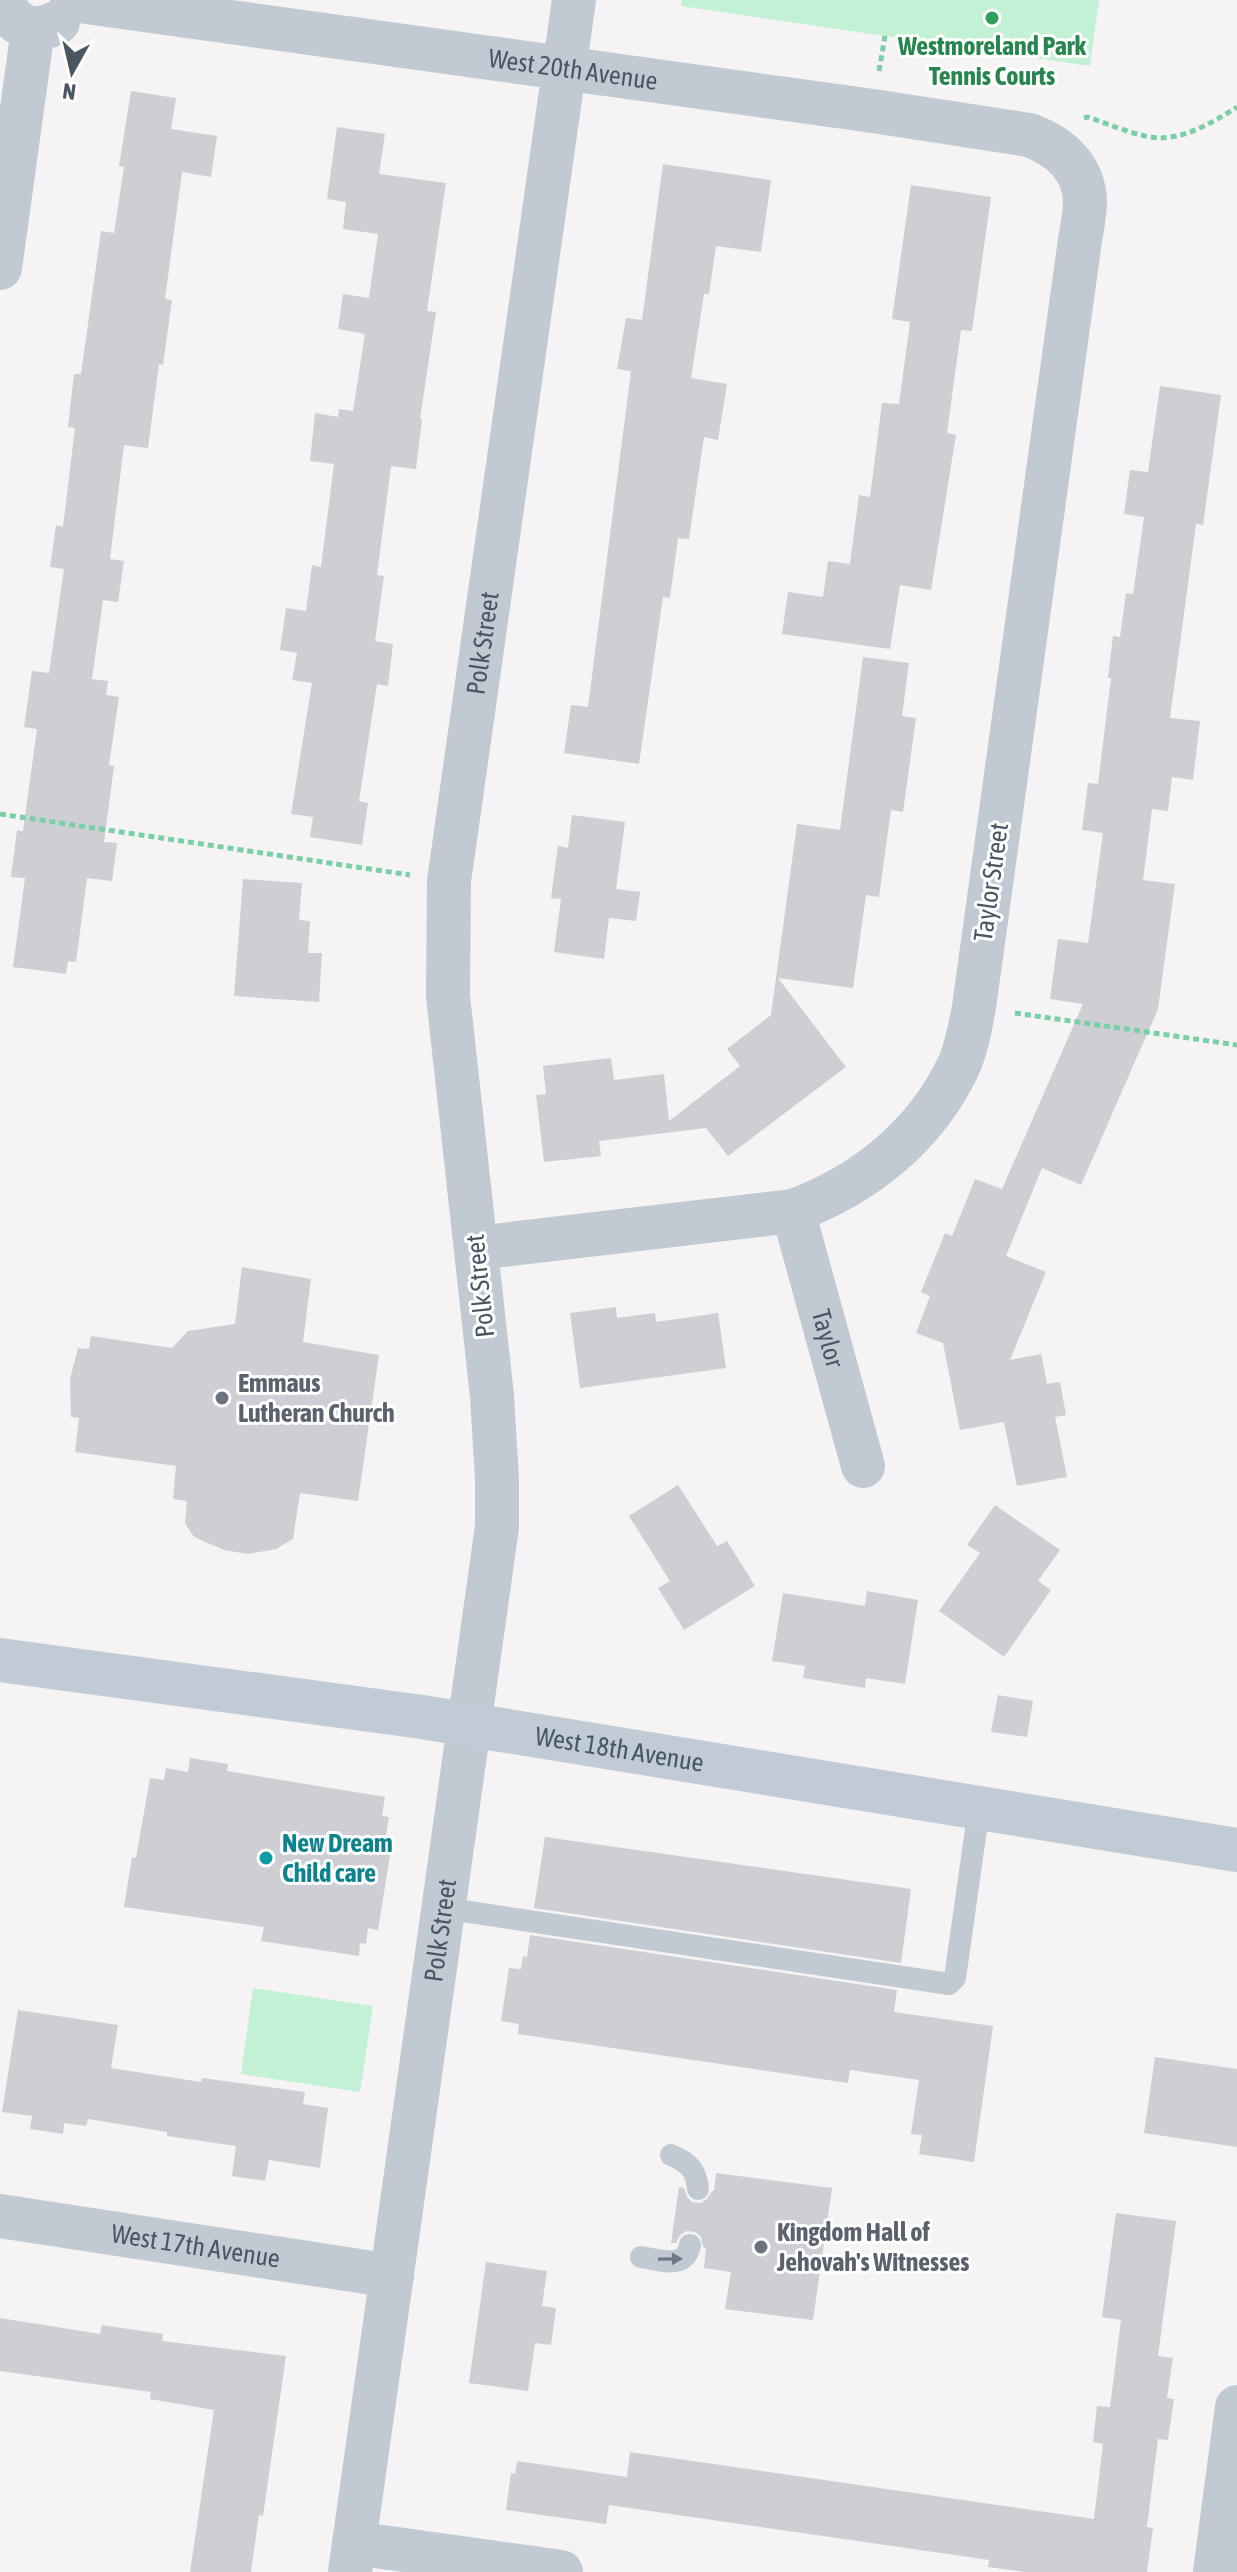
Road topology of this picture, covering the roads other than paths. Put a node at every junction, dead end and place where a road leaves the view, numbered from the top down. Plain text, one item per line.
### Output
1 (71, 0) edge
2 (574, 0) edge
3 (19, 14) edge
4 (565, 69) junction
5 (1058, 150) joint
6 (0, 268) edge
7 (793, 1211) junction
8 (476, 1248) junction
9 (863, 1466) dead end
10 (0, 1660) edge
11 (469, 1724) junction
12 (979, 1808) junction
13 (1237, 1850) edge
14 (443, 1908) junction
15 (671, 2155) dead end
16 (698, 2189) dead end
17 (0, 2216) edge
18 (690, 2245) dead end
19 (641, 2257) dead end
20 (392, 2276) junction
21 (1237, 2407) edge
22 (352, 2558) edge
23 (561, 2572) edge
24 (1215, 2572) edge

1 - 3 street
1 - 4 street, West 20th Avenue
2 - 4 street, Polk Street
3 - 6 street
4 - 5 street, West 20th Avenue
4 - 8 street, Polk Street
5 - 7 street, Taylor Street
7 - 8 street, Taylor Street
7 - 9 street, Taylor
8 - 11 street, Polk Street
10 - 11 main road, West 18th Avenue
11 - 12 main road, West 18th Avenue
11 - 14 street, Polk Street
12 - 13 main road, West 18th Avenue
12 - 14 lane
14 - 20 street, Polk Street
15 - 16 lane
17 - 20 street, West 17th Avenue
19 -> 18 lane
20 - 22 street, Polk Street
21 - 24 street
22 - 23 street

